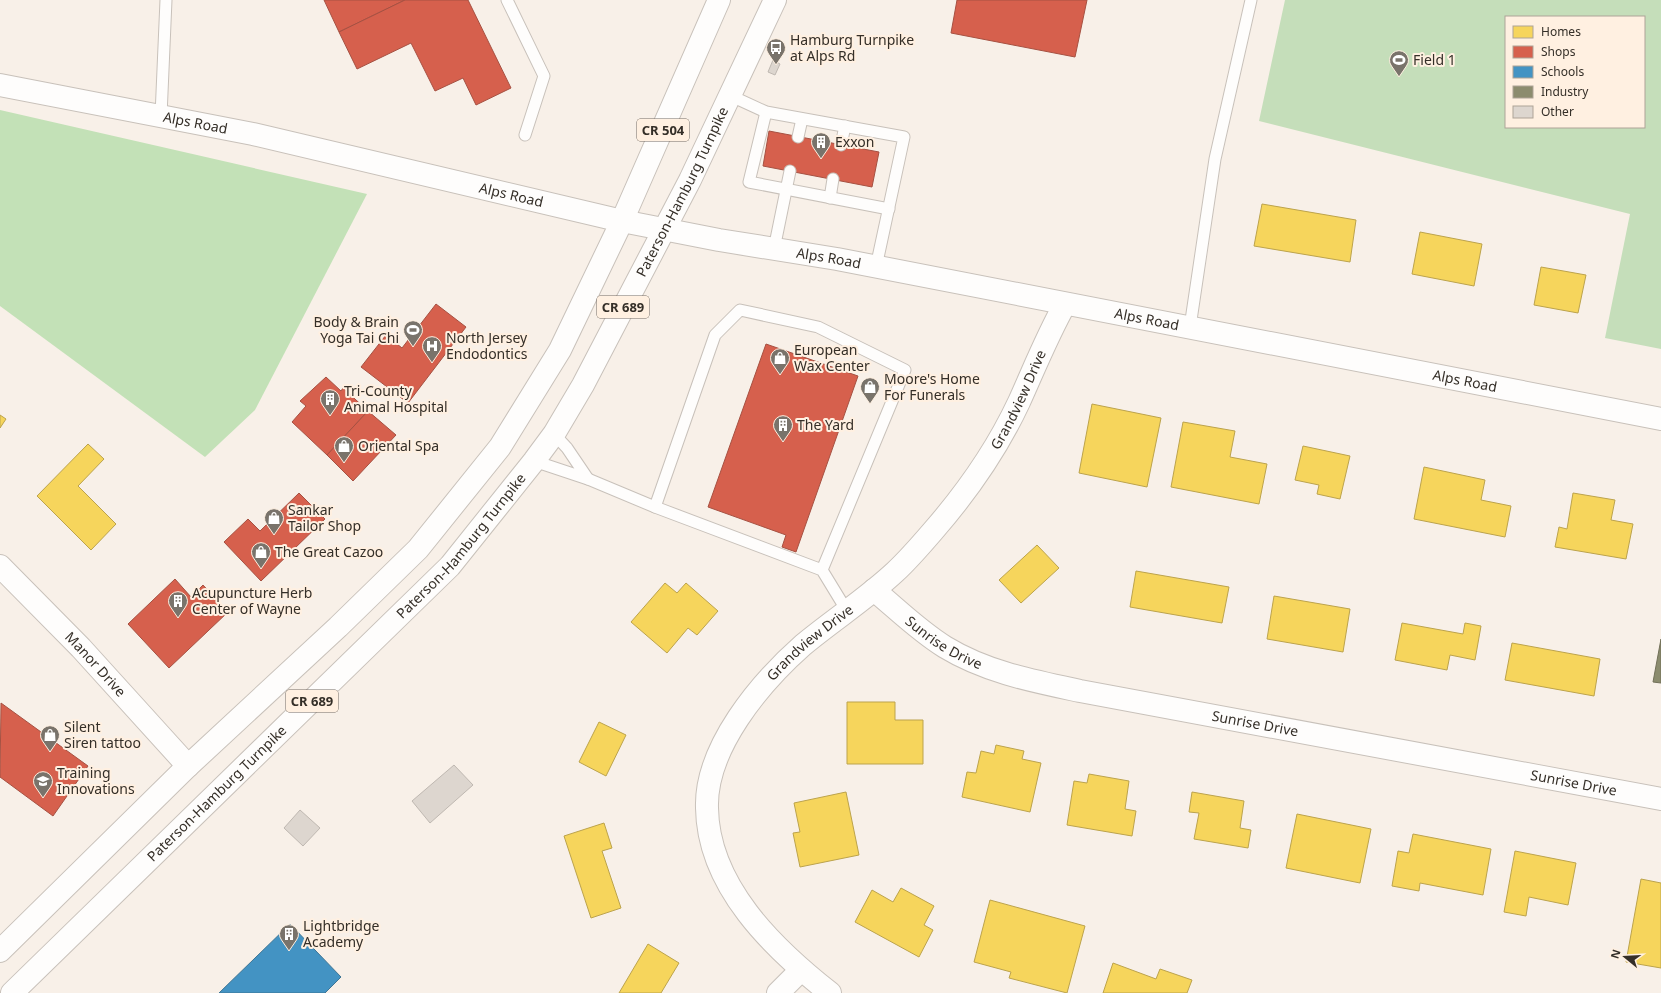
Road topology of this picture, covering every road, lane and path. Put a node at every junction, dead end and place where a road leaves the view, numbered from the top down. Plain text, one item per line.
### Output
1 (166, 0) edge
2 (507, 0) edge
3 (719, 0) edge
4 (775, 0) edge
5 (1251, 0) edge
6 (0, 85) edge
7 (729, 95) junction
8 (766, 112) junction
9 (161, 116) junction
10 (802, 119) junction
11 (845, 126) junction
12 (525, 135) dead end
13 (798, 137) dead end
14 (840, 145) dead end
15 (790, 171) dead end
16 (833, 180) dead end
17 (787, 189) junction
18 (830, 198) junction
19 (889, 209) junction
20 (622, 221) junction
21 (663, 230) junction
22 (774, 248) junction
23 (876, 267) junction
24 (1065, 304) junction
25 (1190, 327) junction
26 (1661, 419) edge
27 (554, 434) junction
28 (534, 461) junction
29 (588, 479) junction
30 (655, 507) junction
31 (0, 566) edge
32 (822, 570) junction
33 (874, 590) junction
34 (847, 611) junction
35 (188, 766) junction
36 (1661, 799) edge
37 (0, 951) edge
38 (801, 970) junction
39 (12, 993) edge
40 (778, 993) edge
41 (830, 993) edge

1 - 9 lane
2 - 12 lane
3 - 20 main road, Paterson-Hamburg Turnpike / CR 504
4 - 7 main road, Paterson-Hamburg Turnpike / CR 504
5 - 25 lane
6 - 9 main road, Alps Road
7 - 8 lane
7 - 21 main road, Paterson-Hamburg Turnpike / CR 504
8 - 10 lane
8 - 17 lane
9 - 20 main road, Alps Road
10 - 11 lane
10 - 13 lane
11 - 14 lane
11 - 19 lane
15 - 17 lane
16 - 18 lane
17 - 18 lane
17 - 22 lane
18 - 19 lane
19 - 23 lane
20 - 21 main road, Alps Road
20 - 35 main road, Paterson-Hamburg Turnpike / CR 689
21 - 22 main road, Alps Road
21 - 27 main road, Paterson-Hamburg Turnpike / CR 689
22 - 23 main road, Alps Road
23 - 24 main road, Alps Road
24 - 25 main road, Alps Road
24 - 33 main road, Grandview Drive
25 - 26 main road, Alps Road
27 - 28 main road, Paterson-Hamburg Turnpike / CR 689
27 - 29 lane
28 - 29 lane
28 - 39 main road, Paterson-Hamburg Turnpike / CR 689
29 - 30 lane
30 - 32 lane
30 - 32 lane
31 - 35 main road, Manor Drive
32 - 34 lane
33 - 34 main road, Grandview Drive
33 - 36 main road, Sunrise Drive
34 - 38 main road, Grandview Drive
35 - 37 main road, Paterson-Hamburg Turnpike / CR 689
38 - 40 main road
38 - 41 main road, Grandview Drive

